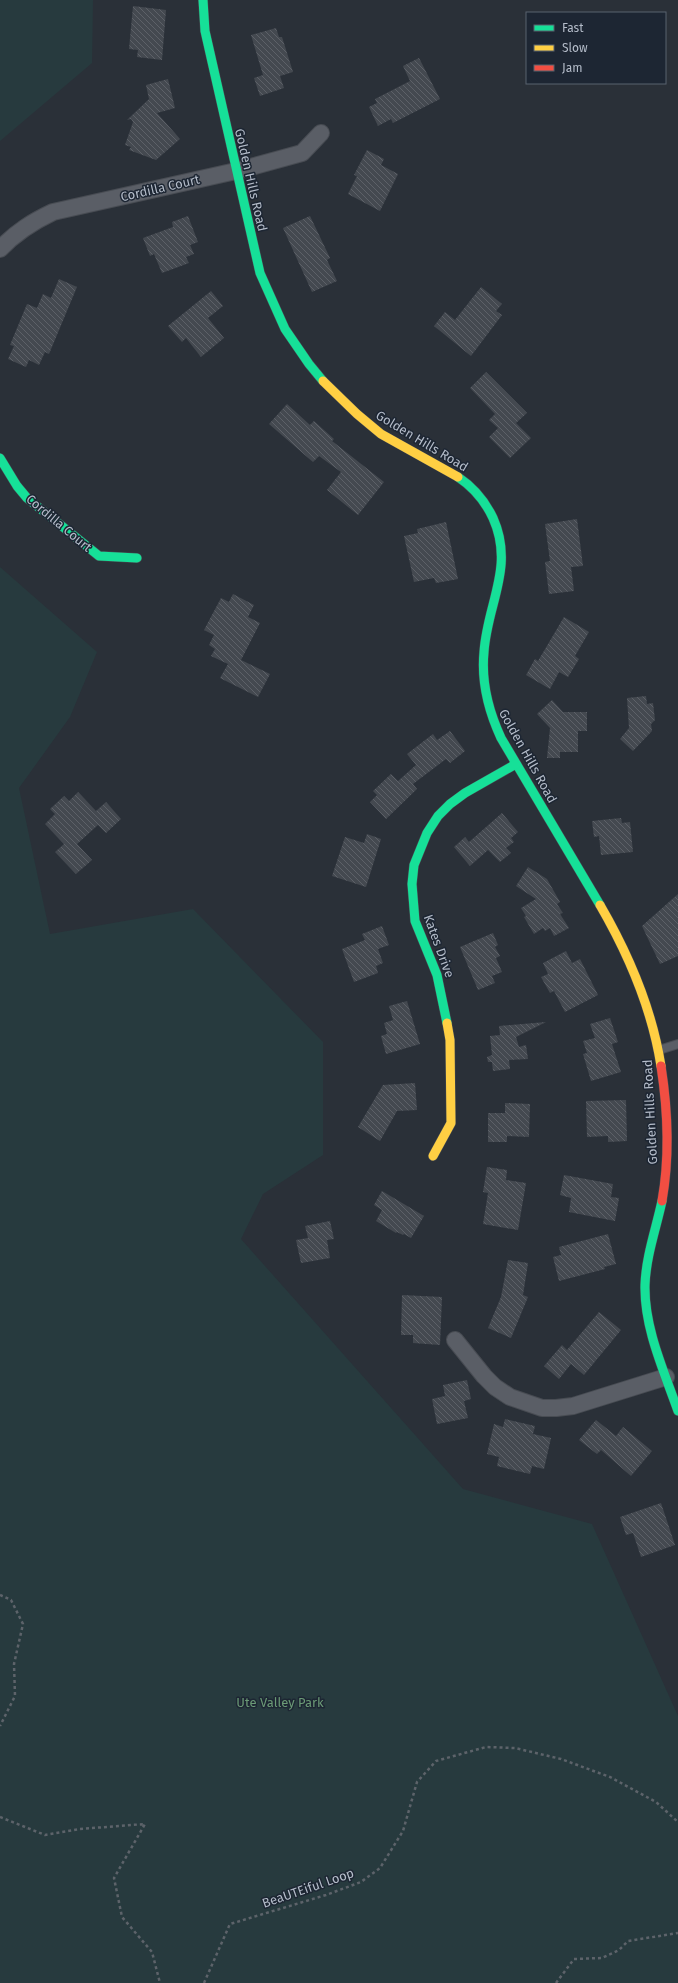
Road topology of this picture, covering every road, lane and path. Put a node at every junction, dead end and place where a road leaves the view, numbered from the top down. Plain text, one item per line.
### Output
1 (203, 0) edge
2 (321, 133) dead end
3 (236, 171) junction
4 (0, 249) edge
5 (0, 458) edge
6 (136, 558) dead end
7 (516, 764) junction
8 (678, 1044) edge
9 (659, 1050) junction
10 (433, 1156) dead end
11 (455, 1340) dead end
12 (666, 1377) junction
13 (678, 1410) edge
14 (0, 1595) edge
15 (0, 1726) edge
16 (0, 1817) edge
17 (678, 1822) edge
18 (678, 1933) edge
19 (160, 1983) edge
20 (204, 1983) edge
21 (556, 1983) edge

1 - 3 street, Golden Hills Road
2 - 3 street, Cordilla Court
3 - 4 street, Cordilla Court
3 - 7 street, Golden Hills Road
5 - 6 street, Cordilla Court
7 - 9 street, Golden Hills Road
7 - 10 street, Kates Drive
8 - 9 lane
9 - 12 street, Golden Hills Road
11 - 12 street
12 - 13 street, Golden Hills Road
14 - 15 path
16 - 19 path
17 - 20 path, BeaUTEiful Loop
18 - 21 path

